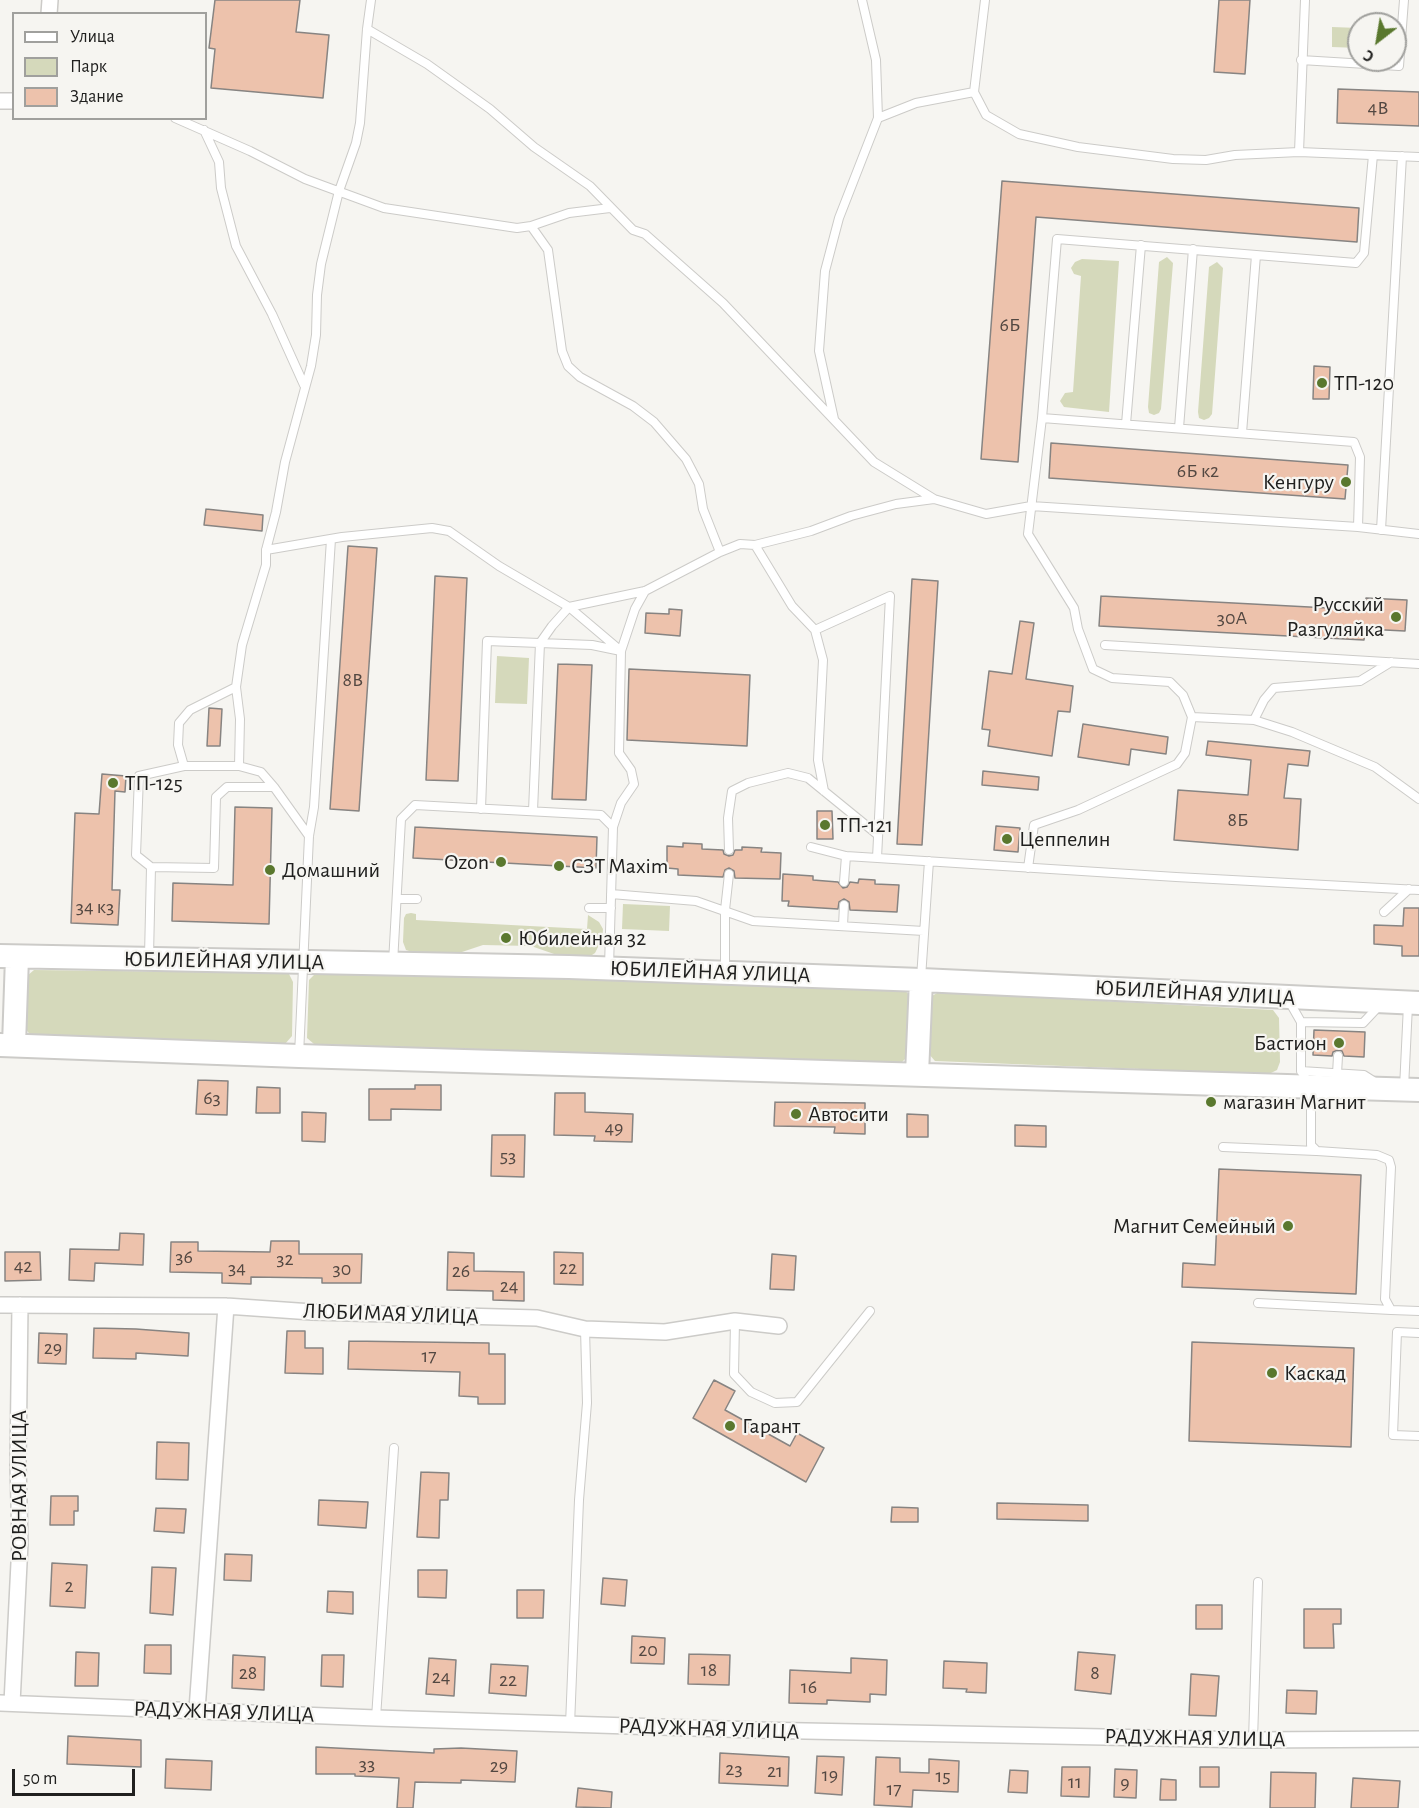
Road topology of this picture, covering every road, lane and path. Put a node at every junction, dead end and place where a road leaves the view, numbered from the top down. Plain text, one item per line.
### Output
1 (371, 0) edge
2 (862, 0) edge
3 (985, 0) edge
4 (1305, 0) edge
5 (1404, 0) edge
6 (367, 29) junction
7 (1301, 60) junction
8 (974, 92) junction
9 (878, 118) junction
10 (180, 120) edge
11 (204, 130) junction
12 (1299, 152) junction
13 (1373, 154) junction
14 (1402, 156) junction
15 (1419, 157) edge
16 (339, 191) junction
17 (610, 208) junction
18 (531, 226) junction
19 (1141, 245) junction
20 (1193, 249) junction
21 (1256, 255) junction
22 (304, 385) junction
23 (1042, 418) junction
24 (834, 419) junction
25 (1126, 424) junction
26 (1179, 428) junction
27 (1242, 433) junction
28 (934, 499) junction
29 (1031, 506) junction
30 (1358, 528) junction
31 (1381, 530) junction
32 (1419, 534) edge
33 (331, 539) junction
34 (755, 545) junction
35 (266, 550) junction
36 (720, 552) junction
37 (645, 591) junction
38 (568, 607) junction
39 (815, 630) junction
40 (540, 644) junction
41 (1105, 645) dead end
42 (621, 651) junction
43 (1392, 662) junction
44 (1419, 664) edge
45 (236, 687) junction
46 (1192, 717) junction
47 (1254, 720) junction
48 (184, 766) junction
49 (239, 766) junction
50 (274, 787) junction
51 (824, 791) junction
52 (1419, 799) edge
53 (481, 809) junction
54 (533, 811) junction
55 (613, 827) junction
56 (878, 835) junction
57 (309, 836) junction
58 (811, 847) dead end
59 (729, 850) dead end
60 (846, 856) junction
61 (877, 858) junction
62 (929, 861) junction
63 (151, 867) junction
64 (1028, 868) junction
65 (729, 874) dead end
66 (844, 882) dead end
67 (1409, 889) junction
68 (1419, 890) edge
69 (611, 894) junction
70 (397, 899) junction
71 (417, 899) dead end
72 (844, 906) dead end
73 (589, 908) dead end
74 (611, 908) junction
75 (725, 910) junction
76 (1384, 912) dead end
77 (843, 927) junction
78 (924, 931) junction
79 (9, 957) edge
80 (148, 960) junction
81 (303, 962) junction
82 (393, 965) junction
83 (609, 968) junction
84 (725, 973) junction
85 (921, 980) junction
86 (1287, 997) junction
87 (1383, 1002) junction
88 (1414, 1003) edge
89 (1301, 1022) junction
90 (7, 1045) edge
91 (299, 1056) junction
92 (1338, 1056) dead end
93 (916, 1074) junction
94 (1337, 1074) junction
95 (1306, 1079) junction
96 (1403, 1090) edge
97 (1223, 1148) dead end
98 (1317, 1151) junction
99 (1258, 1303) dead end
100 (0, 1305) edge
101 (20, 1305) junction
102 (226, 1306) junction
103 (1390, 1310) junction
104 (870, 1311) dead end
105 (1419, 1311) edge
106 (735, 1321) junction
107 (779, 1326) dead end
108 (585, 1329) junction
109 (1419, 1333) edge
110 (1419, 1436) edge
111 (393, 1448) dead end
112 (1258, 1582) dead end
113 (6, 1703) edge
114 (197, 1710) junction
115 (376, 1718) junction
116 (570, 1725) junction
117 (1419, 1739) edge
118 (1253, 1740) junction

1 - 6 lane
2 - 9 lane
3 - 8 lane
4 - 7 lane
5 - 7 lane
6 - 16 lane
6 - 17 lane
7 - 12 lane
8 - 9 lane
8 - 12 lane
9 - 24 lane
10 - 11 lane
11 - 16 lane
11 - 22 lane
12 - 13 lane
13 - 14 lane
13 - 21 lane
14 - 15 lane
14 - 31 lane
16 - 18 lane
16 - 22 lane
17 - 18 lane
17 - 24 lane
18 - 36 lane
19 - 20 lane
19 - 23 lane
19 - 25 lane
20 - 21 lane
20 - 26 lane
21 - 27 lane
22 - 35 lane
23 - 25 lane
23 - 29 lane
24 - 28 lane
25 - 26 lane
26 - 27 lane
27 - 30 lane
28 - 29 lane
28 - 34 lane
29 - 30 lane
29 - 46 lane
30 - 31 lane
31 - 32 lane
33 - 35 lane
33 - 38 lane
33 - 57 lane
34 - 36 lane
34 - 39 lane
35 - 45 lane
36 - 37 lane
37 - 38 lane
37 - 42 lane
38 - 40 lane
38 - 42 lane
39 - 51 lane
39 - 56 lane
40 - 42 lane
40 - 53 lane
40 - 54 lane
41 - 43 lane
42 - 55 lane
43 - 44 lane
43 - 47 lane
45 - 48 lane
45 - 49 lane
46 - 47 lane
46 - 64 lane
47 - 52 lane
48 - 49 lane
48 - 63 lane
49 - 50 lane
50 - 57 lane
50 - 63 lane
51 - 56 lane
51 - 59 lane
53 - 54 lane
53 - 70 lane
54 - 55 lane
55 - 69 lane
56 - 61 lane
57 - 81 lane
58 - 60 lane
60 - 61 lane
60 - 66 lane
61 - 62 lane
62 - 64 lane
62 - 78 lane
63 - 80 lane
64 - 67 lane
65 - 75 lane
67 - 68 lane
67 - 76 lane
69 - 74 lane
69 - 75 lane
70 - 71 lane
70 - 82 lane
72 - 77 lane
73 - 74 lane
74 - 83 lane
75 - 77 lane
75 - 84 lane
77 - 78 lane
78 - 85 lane
79 - 80 main road, ЮБИЛЕЙНАЯ УЛИЦА
79 - 90 main road
80 - 81 main road, ЮБИЛЕЙНАЯ УЛИЦА
81 - 82 main road, ЮБИЛЕЙНАЯ УЛИЦА
81 - 91 lane
82 - 83 main road, ЮБИЛЕЙНАЯ УЛИЦА
83 - 84 main road, ЮБИЛЕЙНАЯ УЛИЦА
84 - 85 main road, ЮБИЛЕЙНАЯ УЛИЦА
85 - 86 main road, ЮБИЛЕЙНАЯ УЛИЦА
85 - 93 main road
86 - 87 main road, ЮБИЛЕЙНАЯ УЛИЦА
86 - 89 lane
87 - 88 main road, ЮБИЛЕЙНАЯ УЛИЦА
87 - 89 lane
88 - 96 lane
89 - 95 lane
90 - 91 main road
91 - 93 main road
92 - 94 lane
93 - 95 main road
94 - 95 lane
94 - 96 lane
95 - 96 main road
95 - 98 lane
97 - 98 lane
98 - 103 lane
99 - 103 lane
100 - 101 street, ЛЮБИМАЯ УЛИЦА
101 - 102 street, ЛЮБИМАЯ УЛИЦА
101 - 113 street, РОВНАЯ УЛИЦА
102 - 108 street, ЛЮБИМАЯ УЛИЦА
102 - 114 street
103 - 105 lane
104 - 106 lane
106 - 107 street, ЛЮБИМАЯ УЛИЦА
106 - 108 street, ЛЮБИМАЯ УЛИЦА
108 - 116 lane
109 - 110 lane
111 - 115 lane
112 - 118 lane
113 - 114 street, РАДУЖНАЯ УЛИЦА
114 - 115 street, РАДУЖНАЯ УЛИЦА
115 - 116 street, РАДУЖНАЯ УЛИЦА
116 - 118 street, РАДУЖНАЯ УЛИЦА
117 - 118 street, РАДУЖНАЯ УЛИЦА

